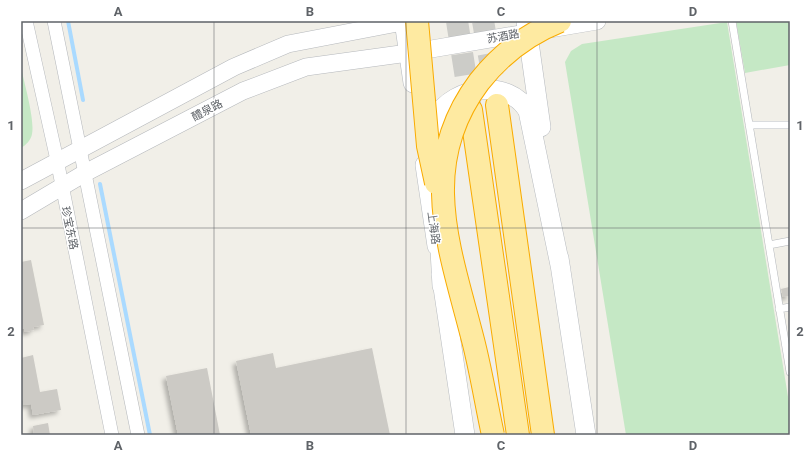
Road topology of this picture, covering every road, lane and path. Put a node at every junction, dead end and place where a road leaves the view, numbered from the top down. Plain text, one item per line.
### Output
1 (26, 21) edge
2 (54, 21) edge
3 (408, 21) edge
4 (560, 21) edge
5 (597, 21) edge
6 (732, 21) edge
7 (526, 26) edge
8 (408, 53) junction
9 (497, 104) tunnel mouth
10 (471, 110) tunnel mouth
11 (749, 125) junction
12 (790, 125) edge
13 (80, 150) junction
14 (57, 160) junction
15 (85, 173) junction
16 (21, 181) edge
17 (62, 188) junction
18 (21, 211) edge
19 (446, 232) junction
20 (790, 241) edge
21 (769, 245) junction
22 (561, 270) junction
23 (442, 286) junction
24 (790, 307) edge
25 (780, 309) junction
26 (790, 372) edge
27 (112, 435) edge
28 (138, 435) edge
29 (465, 435) edge
30 (492, 435) edge
31 (518, 435) edge
32 (543, 435) edge
33 (586, 435) edge

1 - 14 street, 珍宝东路
2 - 13 street
3 - 8 main road, 上海路
3 - 13 street
3 - 19 highway, bridge
4 - 19 highway, bridge
5 - 7 street, 苏酒路
6 - 11 lane
7 - 8 street, 苏酒路
7 - 22 main road
8 - 15 street, 醴泉路
8 - 23 main road, 上海路
9 - 32 highway
10 - 31 highway
11 - 12 lane
11 - 21 lane
13 - 14 street
13 - 15 street
14 - 16 street
14 - 17 street, 珍宝东路
15 - 17 street, 醴泉路
15 - 28 street
17 - 18 street, 醴泉路
17 - 27 street, 珍宝东路
19 - 30 highway, bridge
20 - 21 lane
21 - 25 lane
22 - 23 main road
22 - 33 main road
23 - 29 main road, 上海路
24 - 25 lane
25 - 26 lane

